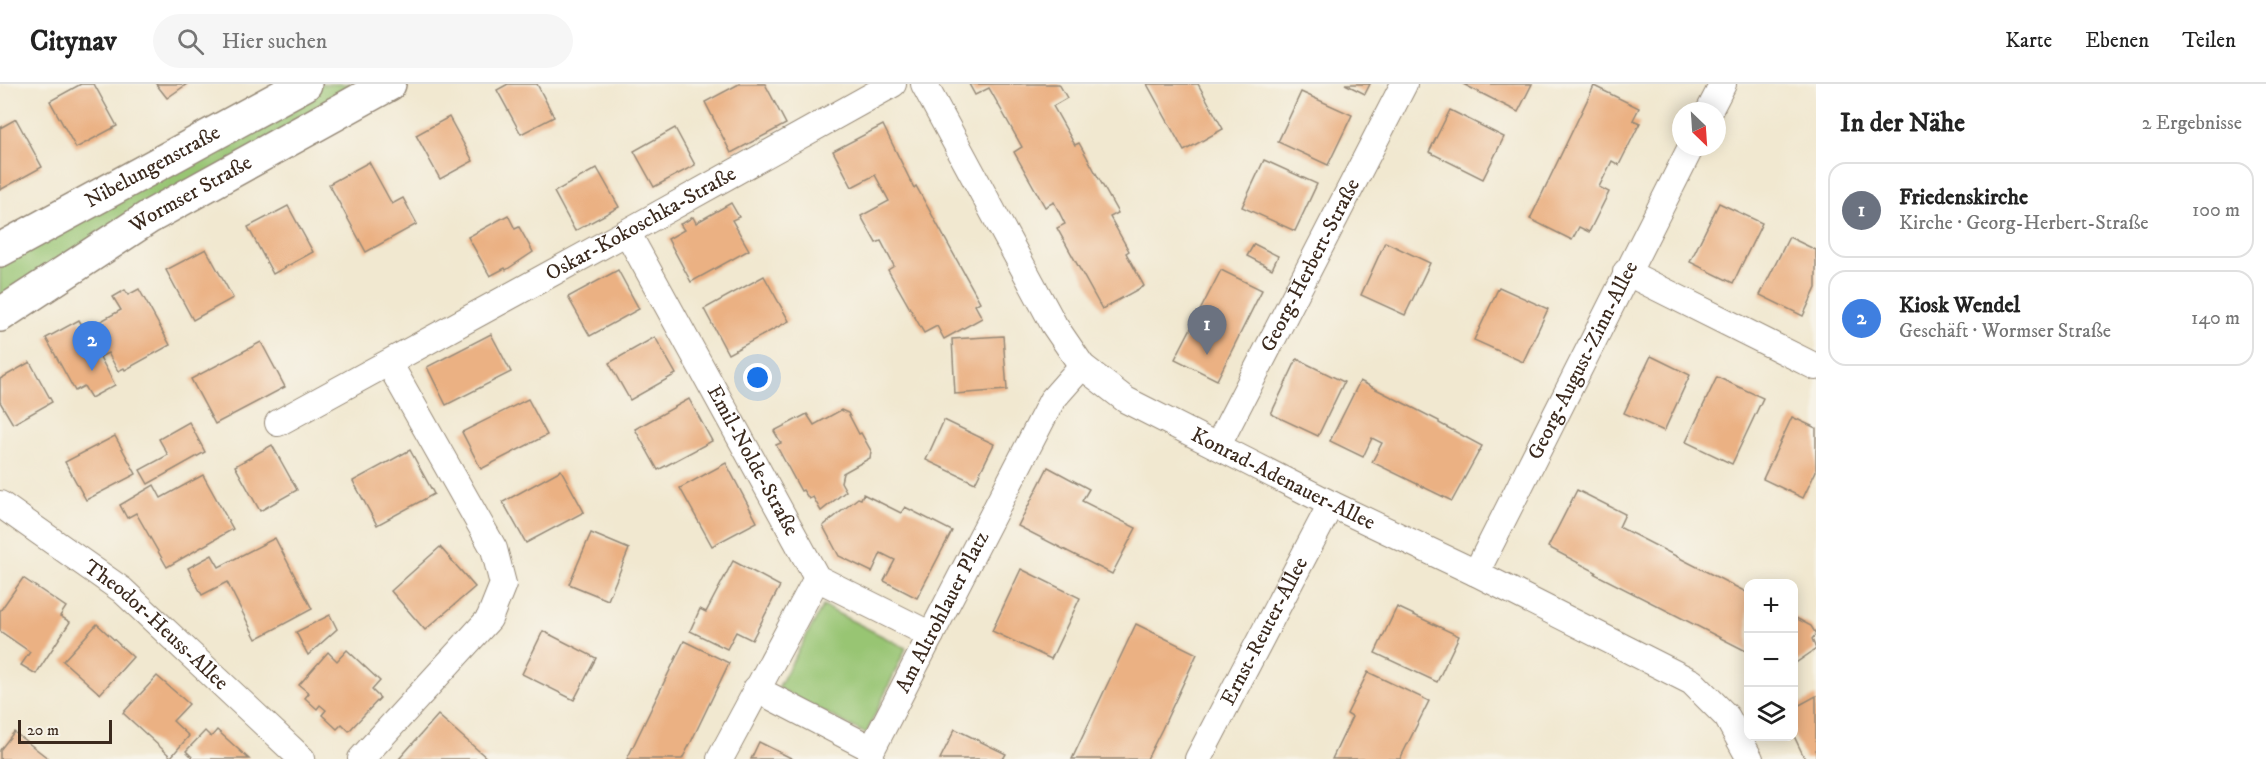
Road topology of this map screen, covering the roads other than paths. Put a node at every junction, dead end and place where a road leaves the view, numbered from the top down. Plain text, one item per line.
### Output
1 (305, 84) edge
2 (389, 84) edge
3 (893, 84) edge
4 (924, 84) edge
5 (1404, 84) edge
6 (1723, 84) edge
7 (1714, 102) edge
8 (1686, 156) edge
9 (627, 232) junction
10 (0, 250) edge
11 (1626, 272) junction
12 (0, 315) edge
13 (389, 363) junction
14 (1082, 366) junction
15 (1816, 367) edge
16 (278, 423) dead end
17 (1218, 445) junction
18 (0, 504) edge
19 (1331, 504) junction
20 (1476, 573) junction
21 (816, 578) junction
22 (931, 635) junction
23 (756, 689) junction
24 (873, 754) edge
25 (301, 759) edge
26 (361, 759) edge
27 (720, 759) edge
28 (1198, 759) edge
29 (1750, 759) edge

1 - 10 street, Nibelungenstraße
2 - 12 street, Wormser Straße
3 - 9 street, Oskar-Kokoschka-Straße
4 - 14 street, Konrad-Adenauer-Allee
5 - 17 street, Georg-Herbert-Straße
6 - 7 street
8 - 11 street, Georg-August-Zinn-Allee
9 - 13 street, Oskar-Kokoschka-Straße
9 - 21 street, Emil-Nolde-Straße
11 - 15 street
11 - 20 street, Georg-August-Zinn-Allee
13 - 16 street, Oskar-Kokoschka-Straße
13 - 26 street
14 - 17 street, Konrad-Adenauer-Allee
14 - 22 street, Am Altrohlauer Platz
17 - 19 street, Konrad-Adenauer-Allee
18 - 25 street, Theodor-Heuss-Allee
19 - 20 street, Konrad-Adenauer-Allee
19 - 28 street, Ernst-Reuter-Allee
20 - 29 street, Konrad-Adenauer-Allee
21 - 22 street
21 - 23 street
22 - 24 street, Am Altrohlauer Platz
23 - 24 street, Am Altrohlauer Platz
23 - 27 street

